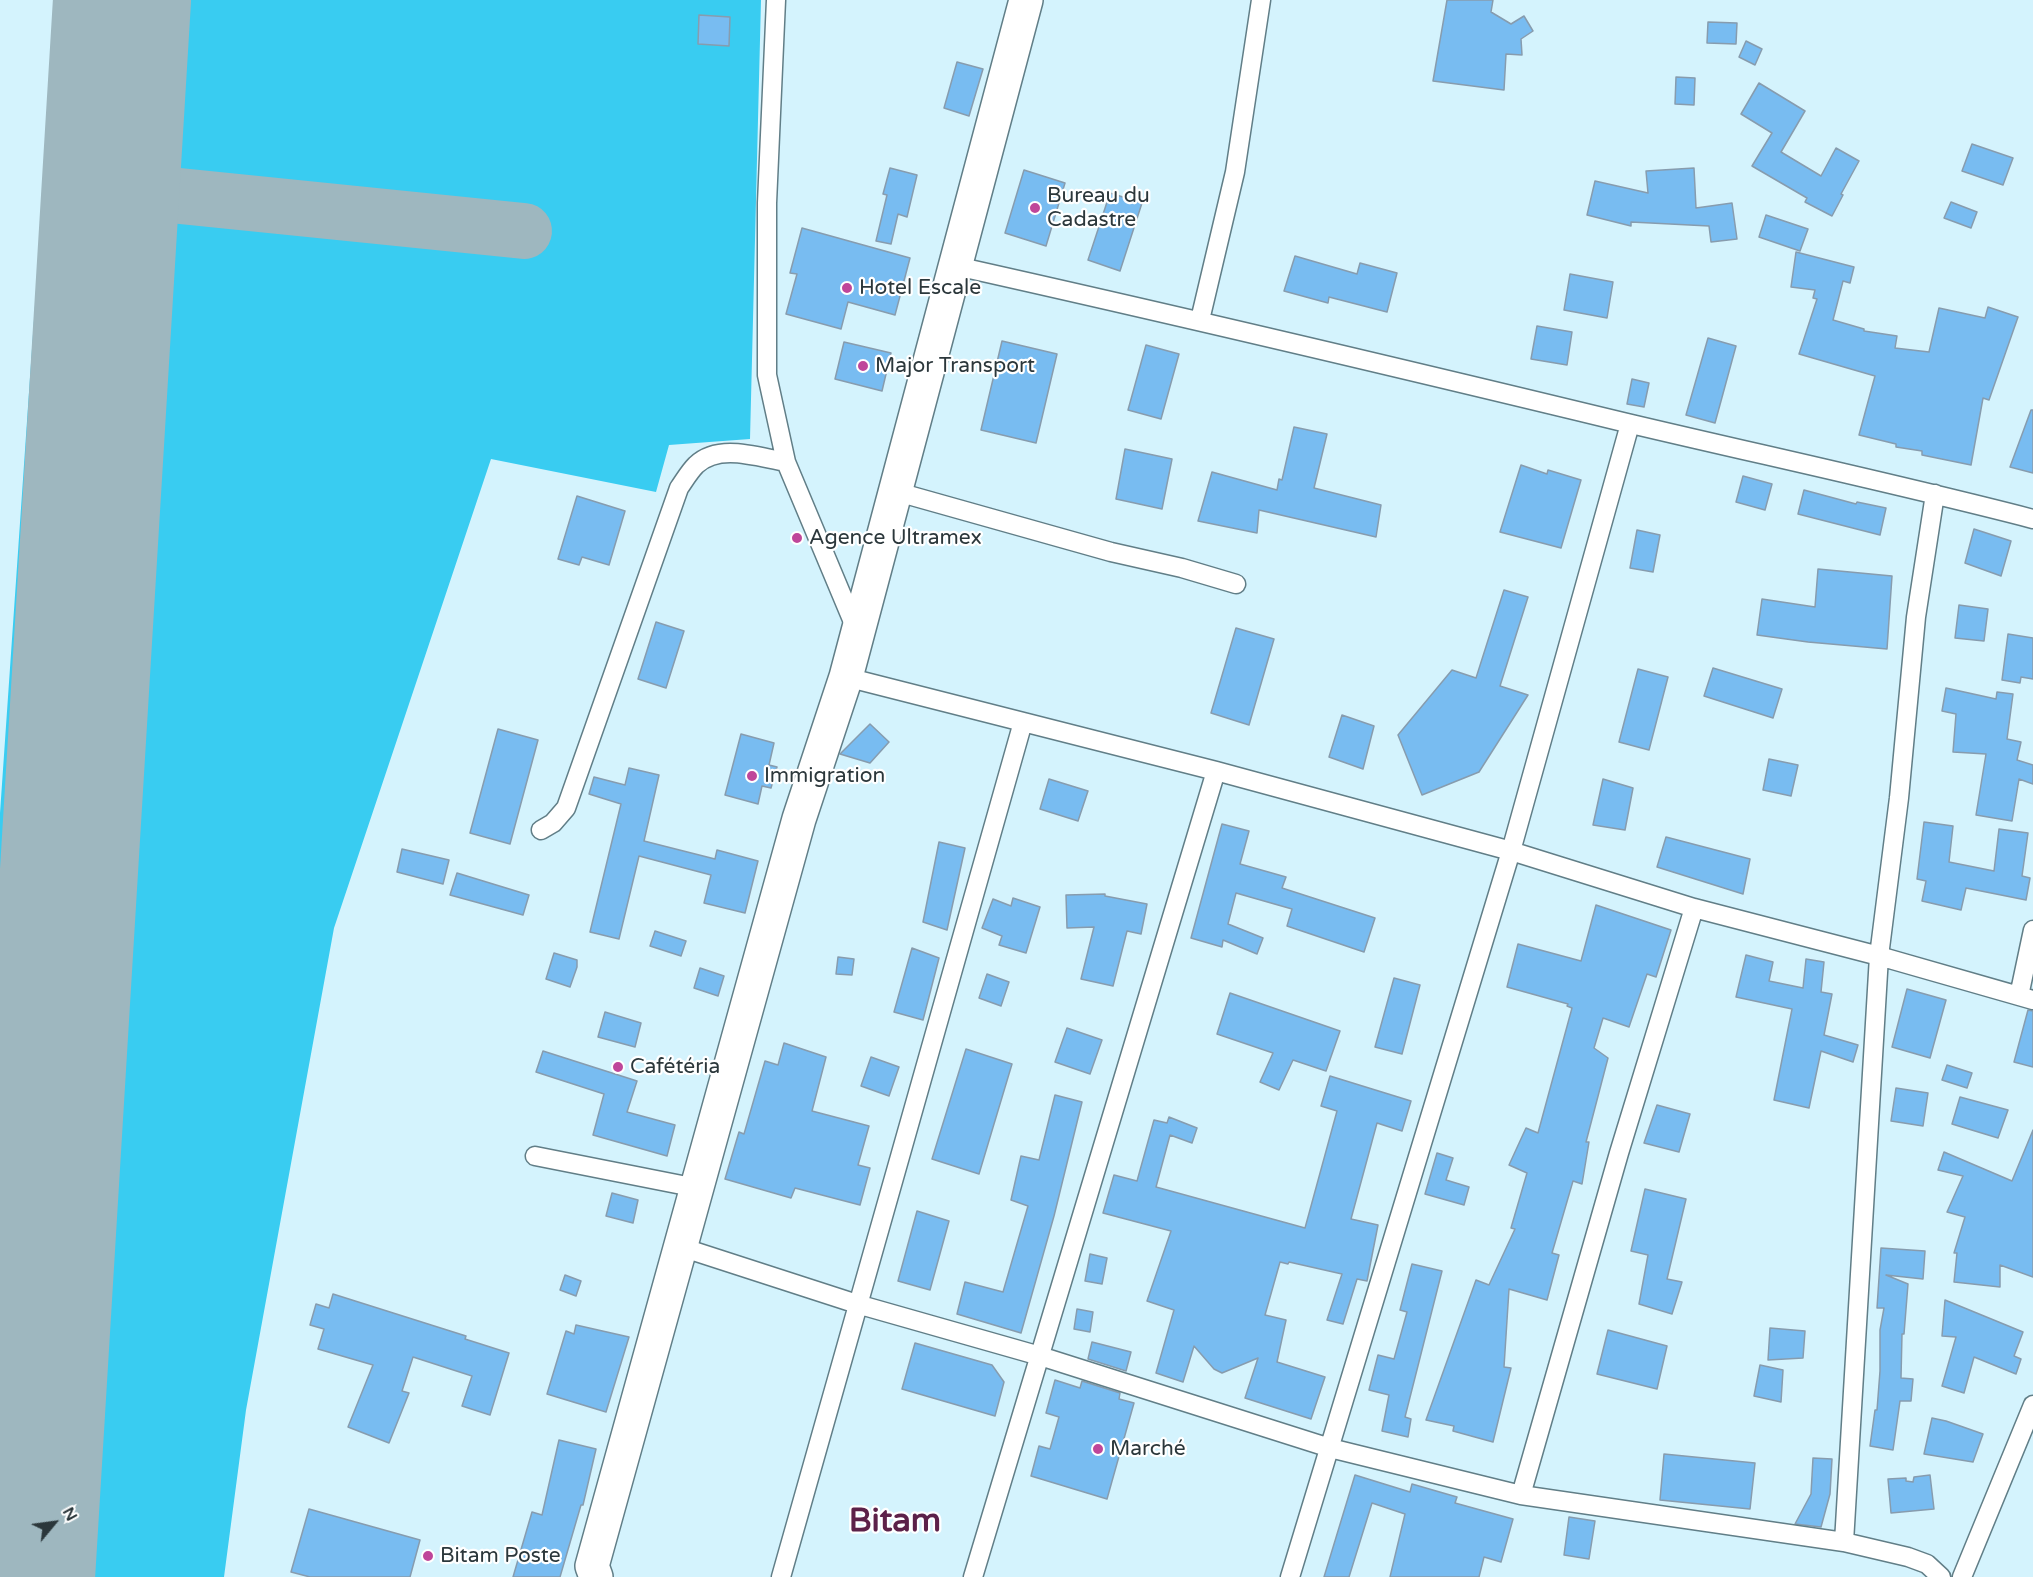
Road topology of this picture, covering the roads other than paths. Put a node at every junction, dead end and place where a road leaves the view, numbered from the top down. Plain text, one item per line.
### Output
1 (776, 0) edge
2 (1026, 0) edge
3 (1261, 0) edge
4 (956, 266) junction
5 (1200, 320) junction
6 (1630, 424) junction
7 (786, 462) junction
8 (894, 491) junction
9 (1935, 494) junction
10 (2033, 519) edge
11 (1236, 584) dead end
12 (857, 631) junction
13 (846, 677) junction
14 (1023, 722) junction
15 (1216, 771) junction
16 (541, 830) dead end
17 (1511, 851) junction
18 (1694, 908) junction
19 (2033, 930) edge
20 (1879, 956) junction
21 (2026, 998) edge
22 (535, 1156) dead end
23 (697, 1188) junction
24 (681, 1247) junction
25 (856, 1304) junction
26 (1040, 1356) junction
27 (2033, 1405) edge
28 (1330, 1448) junction
29 (1521, 1495) junction
30 (1844, 1542) junction
31 (592, 1573) edge
32 (781, 1577) edge
33 (973, 1577) edge
34 (1290, 1577) edge
35 (1941, 1577) edge
36 (1962, 1577) edge

1 - 7 street
2 - 4 highway
3 - 5 street
4 - 5 street
4 - 8 highway
5 - 6 street
6 - 9 street
6 - 17 street
7 - 12 street
7 - 16 street
8 - 11 street
8 - 12 highway
9 - 10 street
9 - 20 street
12 - 13 highway
13 - 14 street
13 - 23 highway
14 - 15 street
14 - 25 street
15 - 17 street
15 - 26 street
17 - 18 street
17 - 28 street
18 - 20 street
18 - 29 street
19 - 21 street
20 - 21 street
20 - 30 street
22 - 23 street
23 - 24 highway
24 - 25 street
24 - 31 highway
25 - 26 street
25 - 32 street
26 - 28 street
26 - 33 street
27 - 36 street
28 - 29 street
28 - 34 street
29 - 30 street
30 - 35 street

